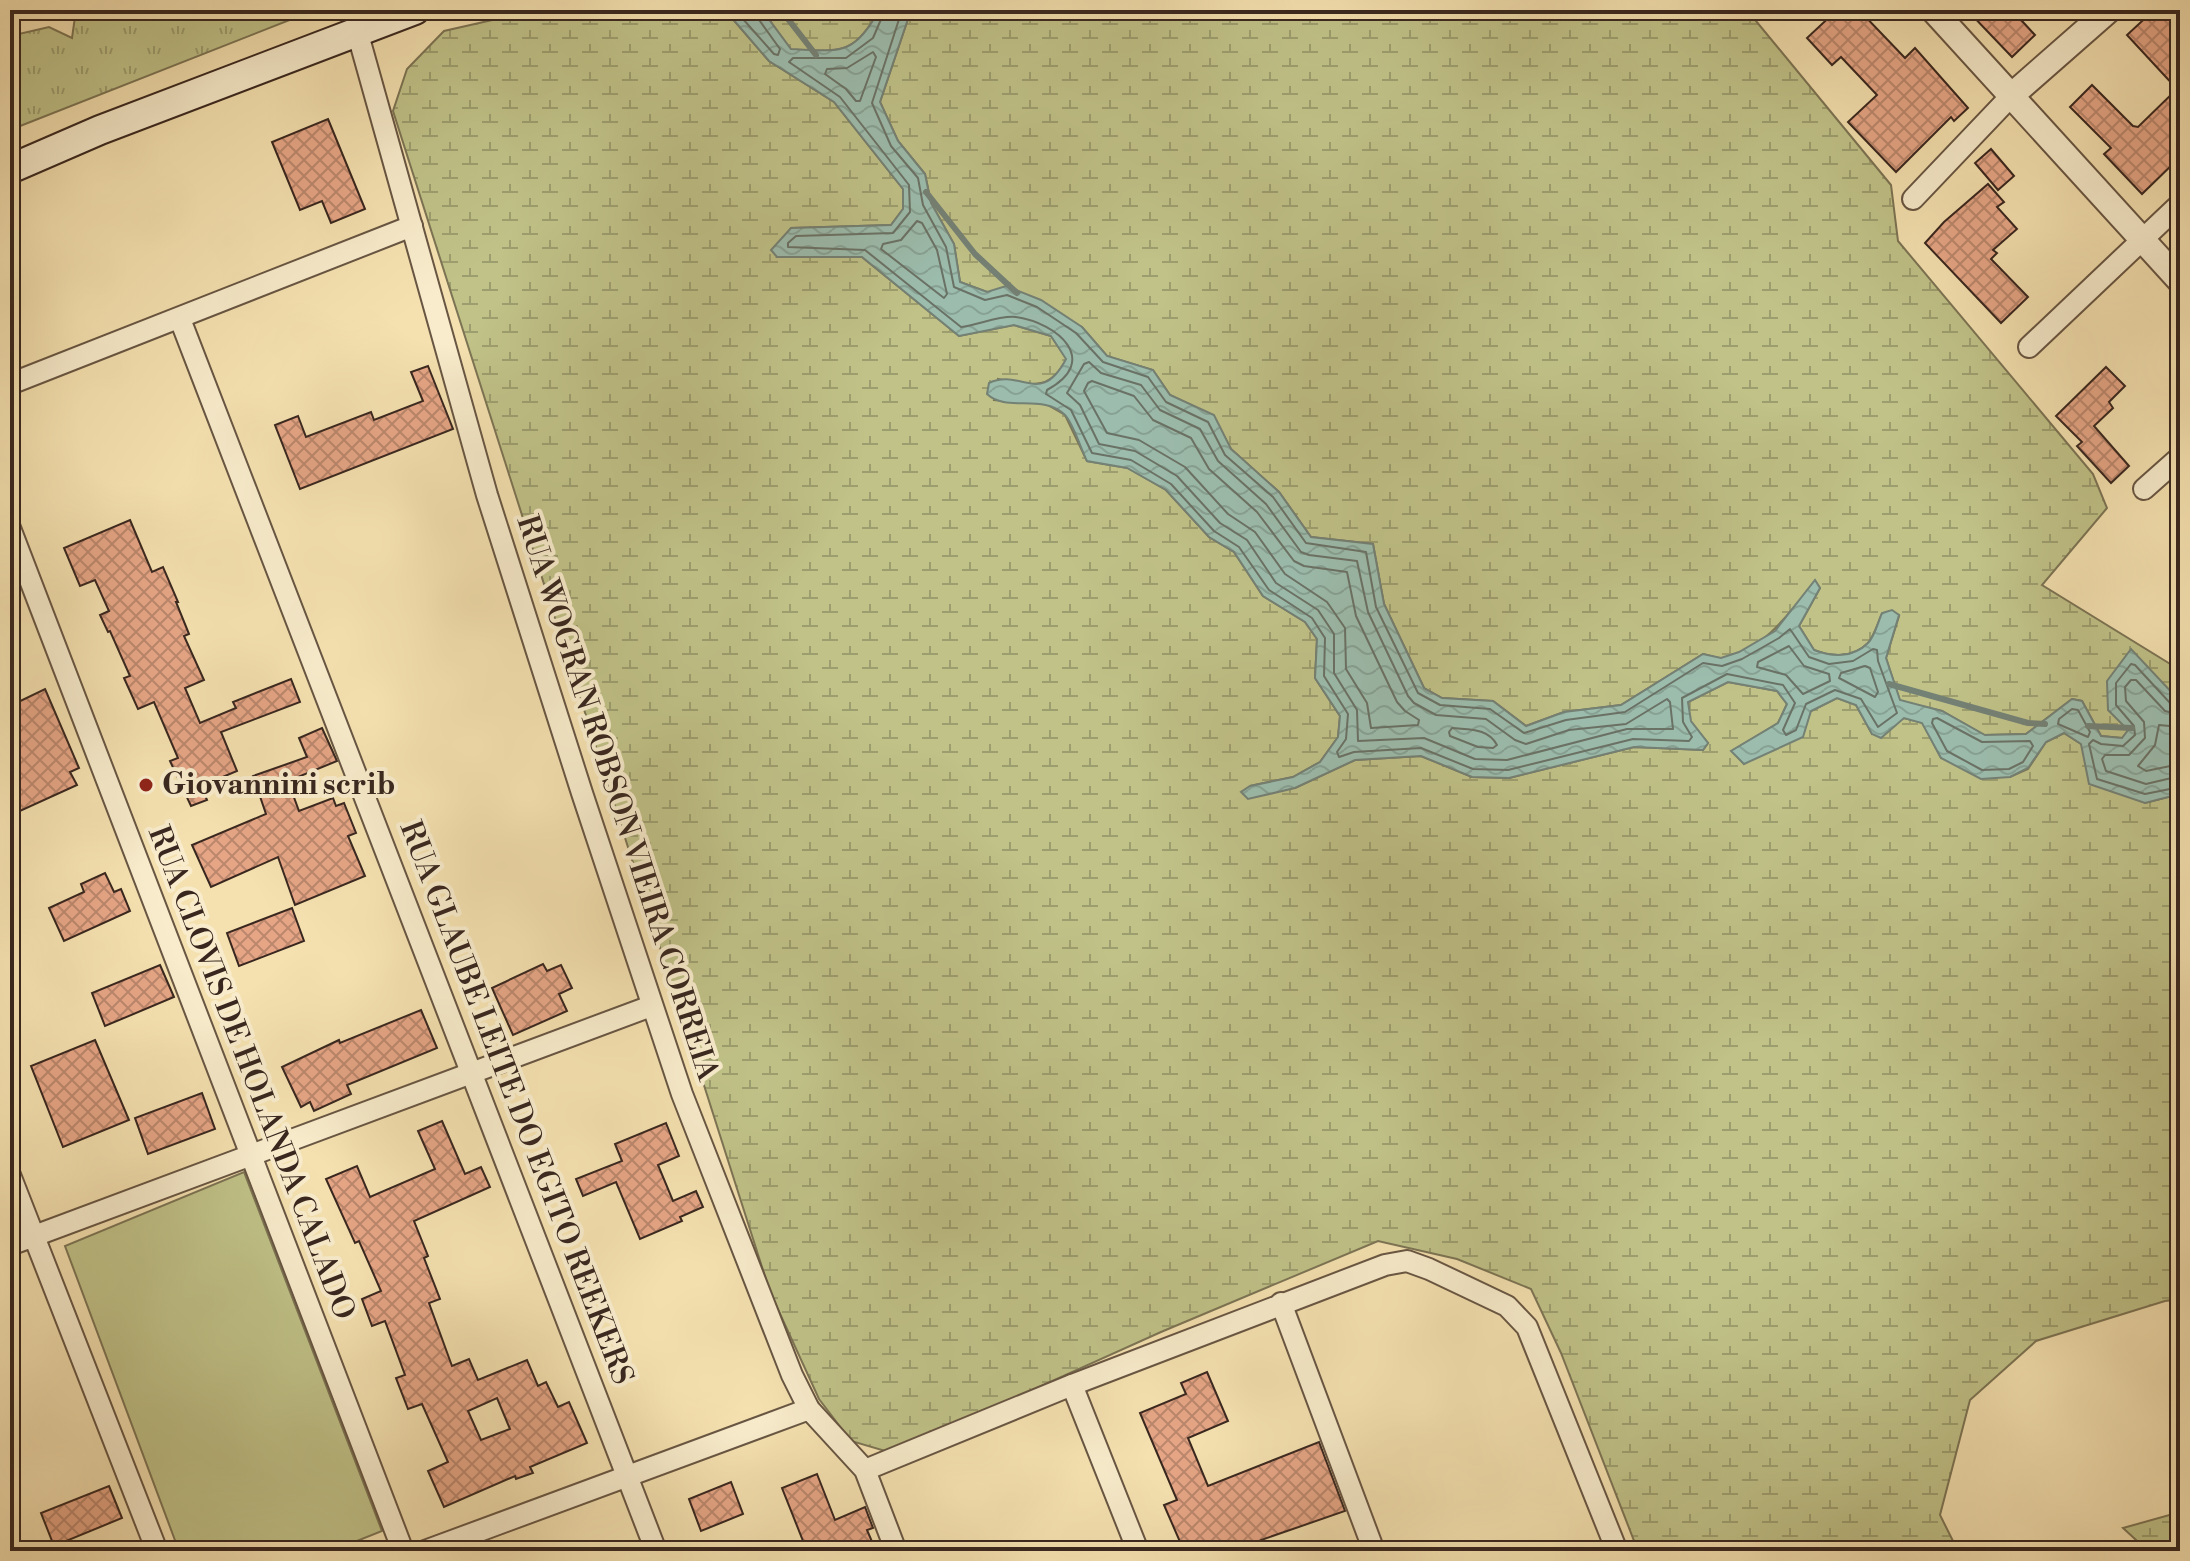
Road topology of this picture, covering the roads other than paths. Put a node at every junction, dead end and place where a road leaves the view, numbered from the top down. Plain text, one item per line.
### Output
1 (415, 10) edge
2 (1933, 10) edge
3 (2109, 10) edge
4 (357, 31) junction
5 (2011, 96) junction
6 (10, 169) edge
7 (1913, 199) dead end
8 (2180, 204) edge
9 (412, 226) junction
10 (2141, 239) junction
11 (2180, 281) edge
12 (180, 319) junction
13 (2029, 347) dead end
14 (10, 384) edge
15 (2180, 457) edge
16 (2144, 489) dead end
17 (10, 528) edge
18 (651, 1006) junction
19 (471, 1072) junction
20 (250, 1155) junction
21 (10, 1175) edge
22 (34, 1236) junction
23 (10, 1245) edge
24 (1281, 1303) junction
25 (1072, 1385) junction
26 (809, 1409) junction
27 (865, 1470) junction
28 (627, 1475) junction
29 (157, 1551) edge
30 (403, 1551) edge
31 (425, 1551) edge
32 (656, 1551) edge
33 (896, 1551) edge
34 (1138, 1551) edge
35 (1374, 1551) edge
36 (1617, 1551) edge

1 - 4 main road
2 - 5 street
3 - 5 street
4 - 6 main road
4 - 9 street, RUA WOGRAN ROBSON VIEIRA CORREIA
5 - 7 street
5 - 10 street
8 - 10 street
9 - 12 street
9 - 18 street, RUA WOGRAN ROBSON VIEIRA CORREIA
10 - 11 street
10 - 13 street
12 - 14 street
12 - 19 street, RUA GLAUBE LEITE DO EGITO REEKERS
15 - 16 street
17 - 20 street, RUA CLOVIS DE HOLANDA CALADO
18 - 19 street
18 - 26 street, RUA WOGRAN ROBSON VIEIRA CORREIA
19 - 20 street
19 - 28 street, RUA GLAUBE LEITE DO EGITO REEKERS
20 - 22 street
20 - 30 street, RUA CLOVIS DE HOLANDA CALADO
21 - 22 street
22 - 23 street
22 - 29 street
24 - 25 street
24 - 35 street
24 - 36 street
25 - 27 street
25 - 34 street
26 - 27 street, RUA WOGRAN ROBSON VIEIRA CORREIA
26 - 28 street
27 - 33 street, RUA WOGRAN ROBSON VIEIRA CORREIA
28 - 31 street
28 - 32 street, RUA GLAUBE LEITE DO EGITO REEKERS

